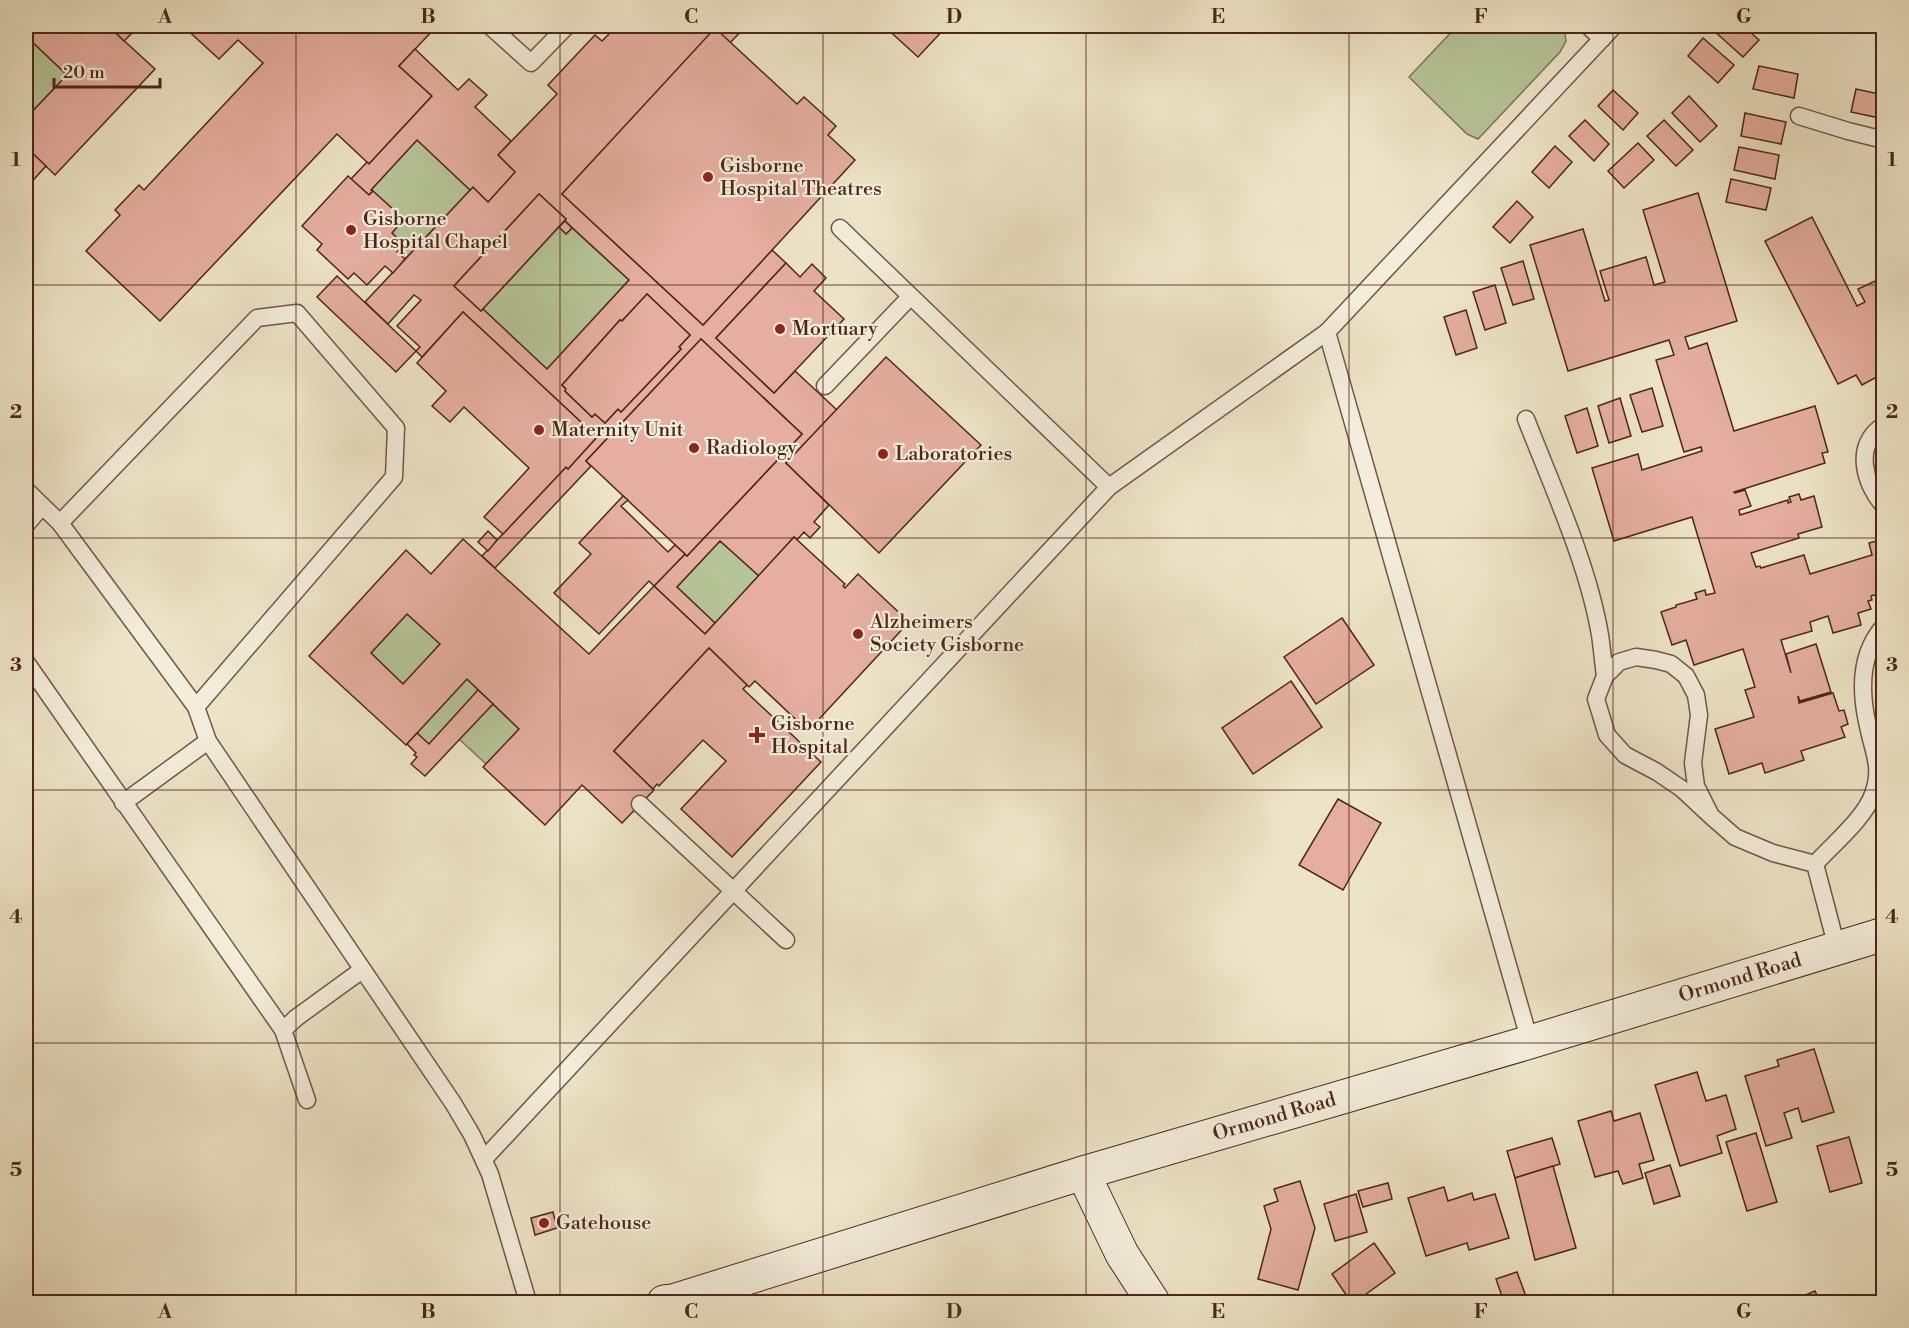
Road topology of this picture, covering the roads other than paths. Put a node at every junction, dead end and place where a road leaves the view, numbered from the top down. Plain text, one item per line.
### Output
1 (490, 26) edge
2 (567, 26) edge
3 (1588, 26) edge
4 (1614, 26) edge
5 (1602, 39) junction
6 (1799, 116) dead end
7 (1884, 140) edge
8 (840, 228) dead end
9 (910, 297) junction
10 (1327, 332) junction
11 (825, 386) dead end
12 (1526, 419) dead end
13 (1884, 425) edge
14 (1109, 487) junction
15 (26, 490) edge
16 (42, 506) junction
17 (1884, 506) edge
18 (60, 523) junction
19 (26, 525) edge
20 (1884, 626) edge
21 (26, 662) edge
22 (1605, 676) junction
23 (196, 706) junction
24 (208, 741) junction
25 (1884, 788) edge
26 (123, 803) junction
27 (640, 804) dead end
28 (1863, 812) junction
29 (1711, 816) junction
30 (1815, 864) junction
31 (733, 892) junction
32 (1884, 934) edge
33 (786, 940) dead end
34 (1837, 948) junction
35 (362, 970) junction
36 (283, 1030) junction
37 (1530, 1042) junction
38 (307, 1100) dead end
39 (484, 1159) junction
40 (1083, 1173) junction
41 (528, 1302) edge
42 (663, 1302) edge
43 (1153, 1302) edge

1 - 2 lane
3 - 5 lane
4 - 5 lane
5 - 10 lane
6 - 7 lane
8 - 9 lane
9 - 11 lane
9 - 14 lane
10 - 14 lane
10 - 37 lane
12 - 22 lane
13 - 17 lane
14 - 31 lane
15 - 16 lane
16 - 18 lane
16 - 19 lane
18 - 23 lane
18 - 23 lane
20 - 28 lane
21 - 26 lane
22 - 29 lane
22 - 29 lane
23 - 24 lane
24 - 26 lane
24 - 35 lane
25 - 28 lane
26 - 36 lane
27 - 31 lane
28 - 30 lane
29 - 30 lane
30 - 34 lane
31 - 33 lane
31 - 39 lane
32 - 34 main road, Ormond Road
34 - 37 main road, Ormond Road
35 - 36 lane
35 - 39 lane
36 - 38 lane
37 - 40 main road, Ormond Road
39 - 41 lane
40 - 42 main road, Ormond Road
40 - 43 main road

